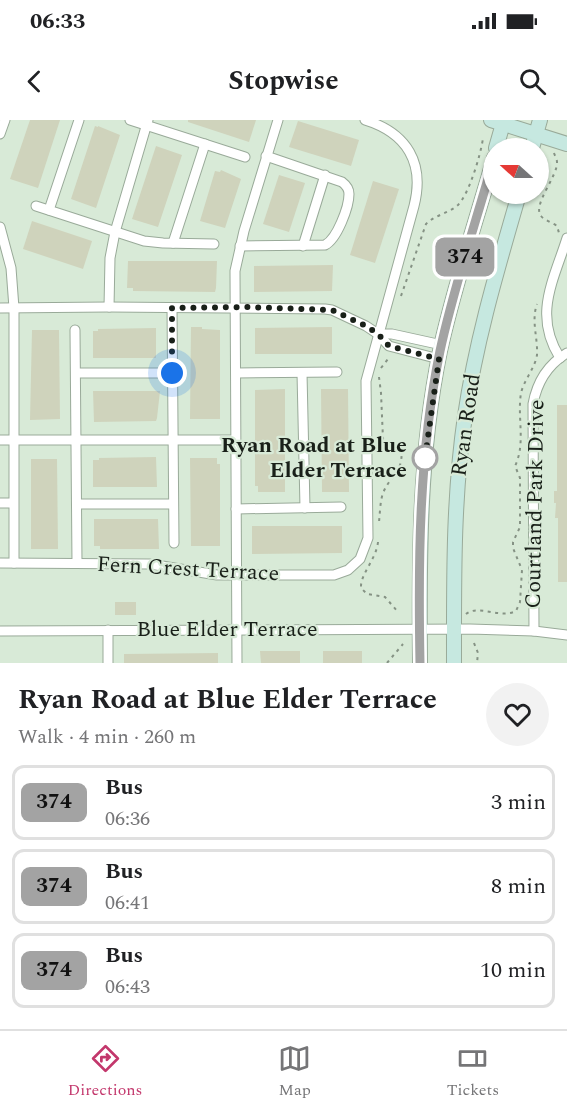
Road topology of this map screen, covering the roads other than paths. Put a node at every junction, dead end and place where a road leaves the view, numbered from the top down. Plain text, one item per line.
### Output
1 (5, 120) edge
2 (79, 120) edge
3 (130, 120) edge
4 (278, 120) edge
5 (365, 120) edge
6 (540, 120) edge
7 (500, 121) edge
8 (147, 122) edge
9 (0, 134) edge
10 (536, 134) junction
11 (497, 138) edge
12 (535, 138) edge
13 (205, 144) junction
14 (567, 144) edge
15 (266, 156) junction
16 (245, 157) dead end
17 (325, 175) junction
18 (483, 195) edge
19 (516, 204) edge
20 (36, 206) dead end
21 (49, 210) junction
22 (0, 227) edge
23 (115, 232) junction
24 (567, 238) edge
25 (2, 241) edge
26 (173, 243) junction
27 (214, 244) dead end
28 (240, 246) junction
29 (303, 246) junction
30 (109, 307) junction
31 (235, 307) junction
32 (0, 308) edge
33 (14, 308) junction
34 (172, 308) junction
35 (75, 330) dead end
36 (378, 334) junction
37 (440, 352) junction
38 (563, 355) edge
39 (338, 372) dead end
40 (76, 373) junction
41 (172, 373) junction
42 (236, 373) junction
43 (302, 373) junction
44 (76, 439) junction
45 (0, 440) edge
46 (14, 440) junction
47 (173, 440) junction
48 (235, 440) junction
49 (0, 503) edge
50 (13, 503) junction
51 (77, 504) junction
52 (173, 504) junction
53 (342, 507) dead end
54 (236, 508) junction
55 (305, 508) junction
56 (174, 543) dead end
57 (0, 563) edge
58 (14, 563) junction
59 (77, 563) junction
60 (237, 575) junction
61 (419, 629) junction
62 (454, 629) junction
63 (108, 630) junction
64 (237, 630) junction
65 (0, 631) edge
66 (534, 632) junction
67 (567, 635) edge
68 (108, 663) edge
69 (237, 663) edge
70 (420, 663) edge
71 (454, 663) edge

1 - 9 street
2 - 21 street
3 - 8 street
4 - 15 street
5 - 36 street, Fern Crest Terrace
6 - 10 main road
7 - 10 main road
7 - 11 main road
8 - 13 street
8 - 23 street
10 - 12 main road
10 - 14 main road
13 - 16 street
13 - 26 street
15 - 17 street
15 - 28 street
17 - 29 street
17 - 29 street
18 - 37 main road, Ryan Road
19 - 62 main road, Ryan Road
20 - 21 street
21 - 23 street
22 - 25 street
23 - 26 street
23 - 30 street
24 - 38 street
25 - 33 street
26 - 27 street
28 - 29 street
28 - 31 street
30 - 33 street
30 - 34 street
31 - 34 street
31 - 36 street
31 - 42 street
32 - 33 street
33 - 46 street
34 - 41 street
35 - 40 street
36 - 37 street
36 - 37 street
36 - 60 street, Fern Crest Terrace
37 - 61 main road, Ryan Road
38 - 66 street, Courtland Park Drive
39 - 43 street
40 - 41 street
40 - 44 street
41 - 47 street
42 - 43 street
42 - 48 street
43 - 55 street
44 - 46 street
44 - 47 street
44 - 51 street
45 - 46 street
46 - 50 street
47 - 48 street
47 - 52 street
48 - 54 street
49 - 50 street
50 - 58 street
51 - 52 street
51 - 59 street
52 - 56 street
53 - 55 street
54 - 55 street
54 - 60 street
57 - 58 street, Fern Crest Terrace
58 - 59 street, Fern Crest Terrace
59 - 60 street, Fern Crest Terrace
60 - 64 street
61 - 62 street, Blue Elder Terrace
61 - 64 street, Blue Elder Terrace
61 - 70 main road, Ryan Road
62 - 66 street, Blue Elder Terrace
62 - 71 main road, Ryan Road
63 - 64 street, Blue Elder Terrace
63 - 65 street, Blue Elder Terrace
63 - 68 street
64 - 69 street
66 - 67 street, Blue Elder Terrace

